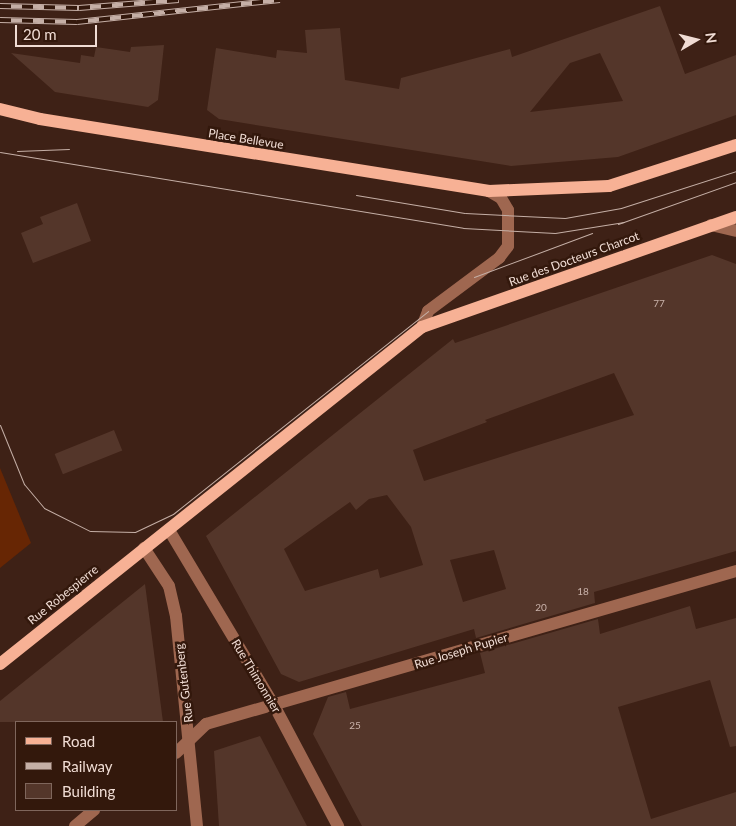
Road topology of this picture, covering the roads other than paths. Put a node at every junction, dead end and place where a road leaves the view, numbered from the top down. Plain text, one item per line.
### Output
1 (0, 109) edge
2 (736, 145) edge
3 (489, 191) junction
4 (736, 216) edge
5 (711, 226) junction
6 (736, 231) edge
7 (422, 327) junction
8 (169, 530) junction
9 (144, 548) junction
10 (736, 571) edge
11 (0, 664) edge
12 (275, 707) junction
13 (190, 739) junction
14 (178, 751) edge
15 (93, 811) edge
16 (75, 826) edge
17 (197, 826) edge
18 (338, 826) edge

1 - 3 main road, Place Bellevue
2 - 3 main road, Place Bellevue
3 - 7 street
4 - 5 main road, Rue des Docteurs Charcot
5 - 6 street
5 - 7 main road, Rue des Docteurs Charcot
7 - 8 main road
8 - 9 main road
8 - 12 street, Rue Thimonnier
9 - 11 main road, Rue Robespierre
9 - 13 street, Rue Gutenberg
10 - 12 street, Rue Joseph Pupier
12 - 13 street, Rue Joseph Pupier
12 - 18 street, Rue Thimonnier
13 - 14 street, Rue Joseph Pupier
13 - 17 street, Rue Gutenberg
15 - 16 street

